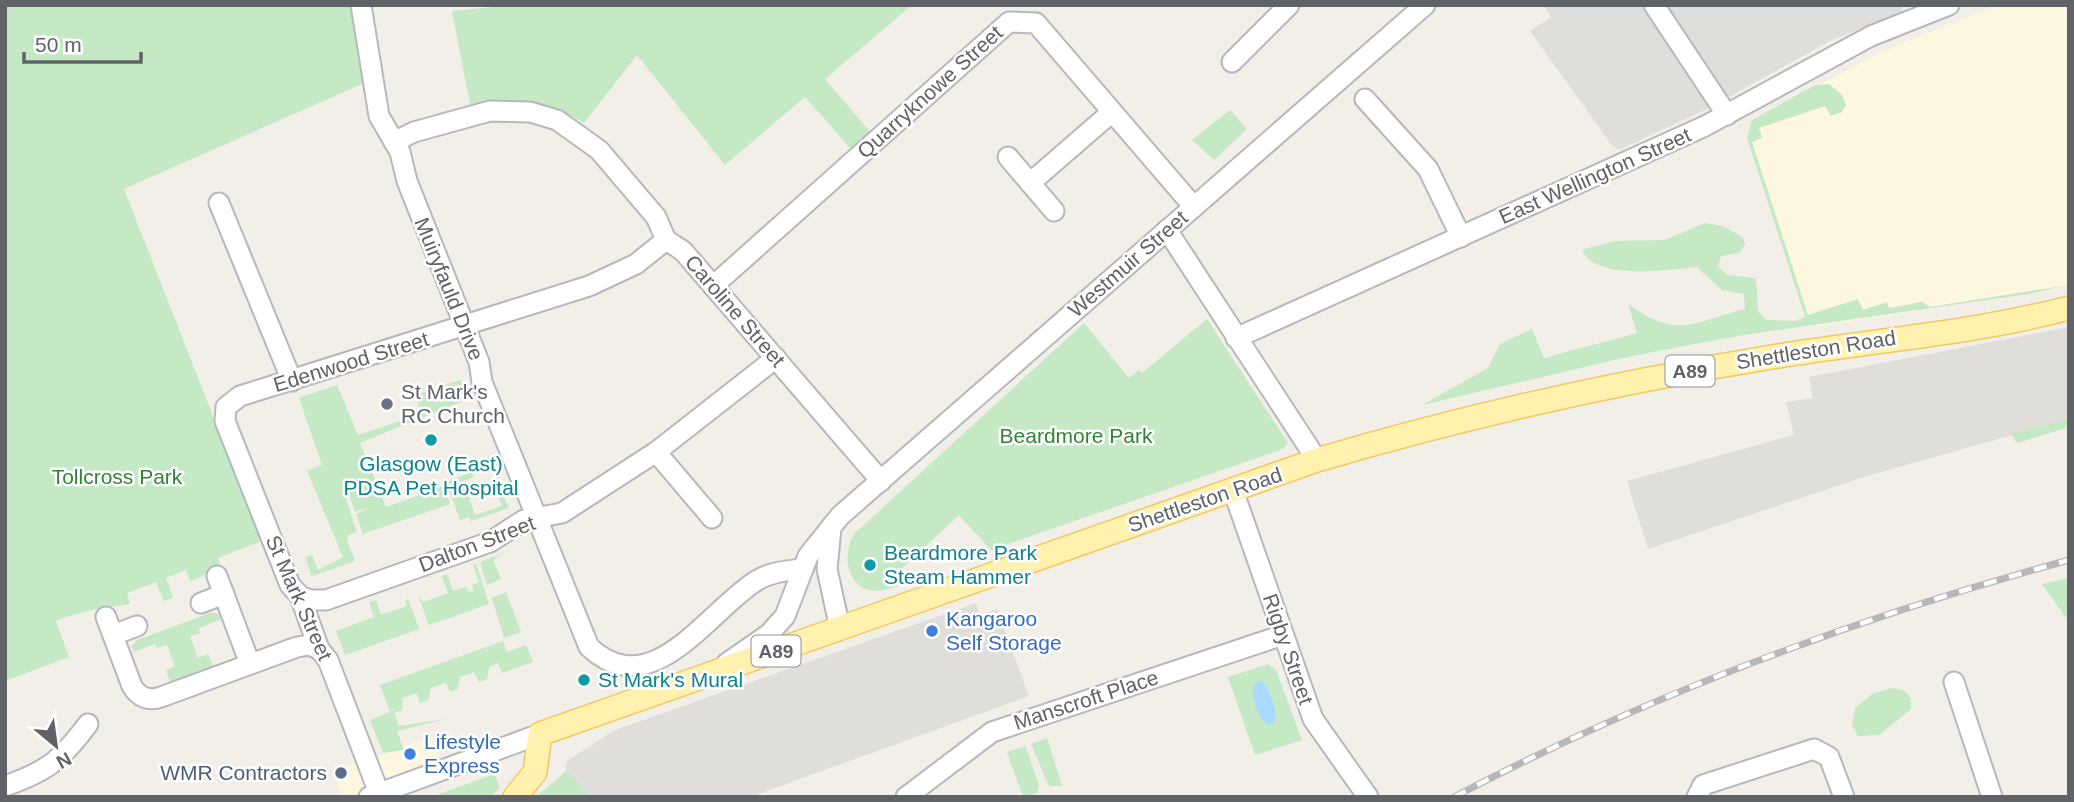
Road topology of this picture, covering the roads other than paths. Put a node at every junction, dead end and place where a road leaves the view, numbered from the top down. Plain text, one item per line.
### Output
1 (361, 5) edge
2 (1289, 5) edge
3 (1425, 5) edge
4 (1654, 5) edge
5 (1950, 5) edge
6 (1923, 10) edge
7 (1232, 62) dead end
8 (1365, 99) dead end
9 (1112, 112) junction
10 (1727, 115) junction
11 (394, 142) junction
12 (1008, 157) dead end
13 (1030, 183) junction
14 (219, 203) dead end
15 (1194, 207) junction
16 (1054, 211) dead end
17 (1167, 230) junction
18 (1461, 237) junction
19 (666, 240) junction
20 (713, 286) junction
21 (2069, 308) edge
22 (463, 326) junction
23 (1236, 338) junction
24 (776, 358) junction
25 (292, 381) junction
26 (228, 403) joint
27 (656, 452) junction
28 (1317, 460) junction
29 (881, 481) junction
30 (1233, 490) junction
31 (537, 518) junction
32 (712, 518) dead end
33 (832, 523) junction
34 (803, 569) junction
35 (300, 596) junction
36 (201, 603) dead end
37 (137, 626) dead end
38 (840, 629) junction
39 (1283, 635) junction
40 (319, 649) junction
41 (250, 664) junction
42 (712, 673) junction
43 (1954, 682) dead end
44 (88, 724) dead end
45 (540, 734) junction
46 (5, 786) edge
47 (374, 795) edge
48 (515, 797) edge
49 (906, 797) edge
50 (1368, 797) edge
51 (1697, 797) edge
52 (1844, 797) edge
53 (1992, 797) edge

1 - 11 street, Muiryfauld Drive
2 - 7 street
3 - 15 street, Westmuir Street
4 - 10 street
5 - 6 street, East Wellington Street
6 - 10 street, East Wellington Street
8 - 18 street
9 - 13 street
9 - 15 street, Quarryknowe Street
9 - 20 street, Quarryknowe Street
10 - 18 street, East Wellington Street
11 - 19 street, Caroline Street
11 - 22 street, Muiryfauld Drive
12 - 13 street
13 - 16 street
14 - 25 street
15 - 17 street, Westmuir Street
17 - 23 street
17 - 29 street, Westmuir Street
18 - 23 street, East Wellington Street
19 - 20 street, Caroline Street
19 - 22 street, Edenwood Street
20 - 24 street, Caroline Street
21 - 28 main road, Shettleston Road / A89
22 - 25 street, Edenwood Street
22 - 31 street, Muiryfauld Drive
23 - 28 street
24 - 27 street, Dalton Street
24 - 29 street, Caroline Street
25 - 26 street, Edenwood Street
26 - 35 street, St Mark Street
27 - 31 street, Dalton Street
27 - 32 street
28 - 30 main road, Shettleston Road / A89
29 - 33 street, Westmuir Street
30 - 38 main road, Shettleston Road / A89
30 - 39 street, Rigby Street
31 - 34 street, Muiryfauld Drive
31 - 35 street, Dalton Street
33 - 34 street, Westmuir Street
33 - 38 street
34 - 42 street, Westmuir Street
35 - 40 street, St Mark Street
36 - 41 street
37 - 41 street
38 - 42 main road, Shettleston Road / A89
39 - 49 street, Manscroft Place
39 - 50 street, Rigby Street
40 - 41 street
40 - 47 street, St Mark Street
42 - 45 main road, Shettleston Road / A89
43 - 53 street
44 - 46 street
45 - 47 street, Shettleston Road
45 - 48 main road
51 - 52 street

